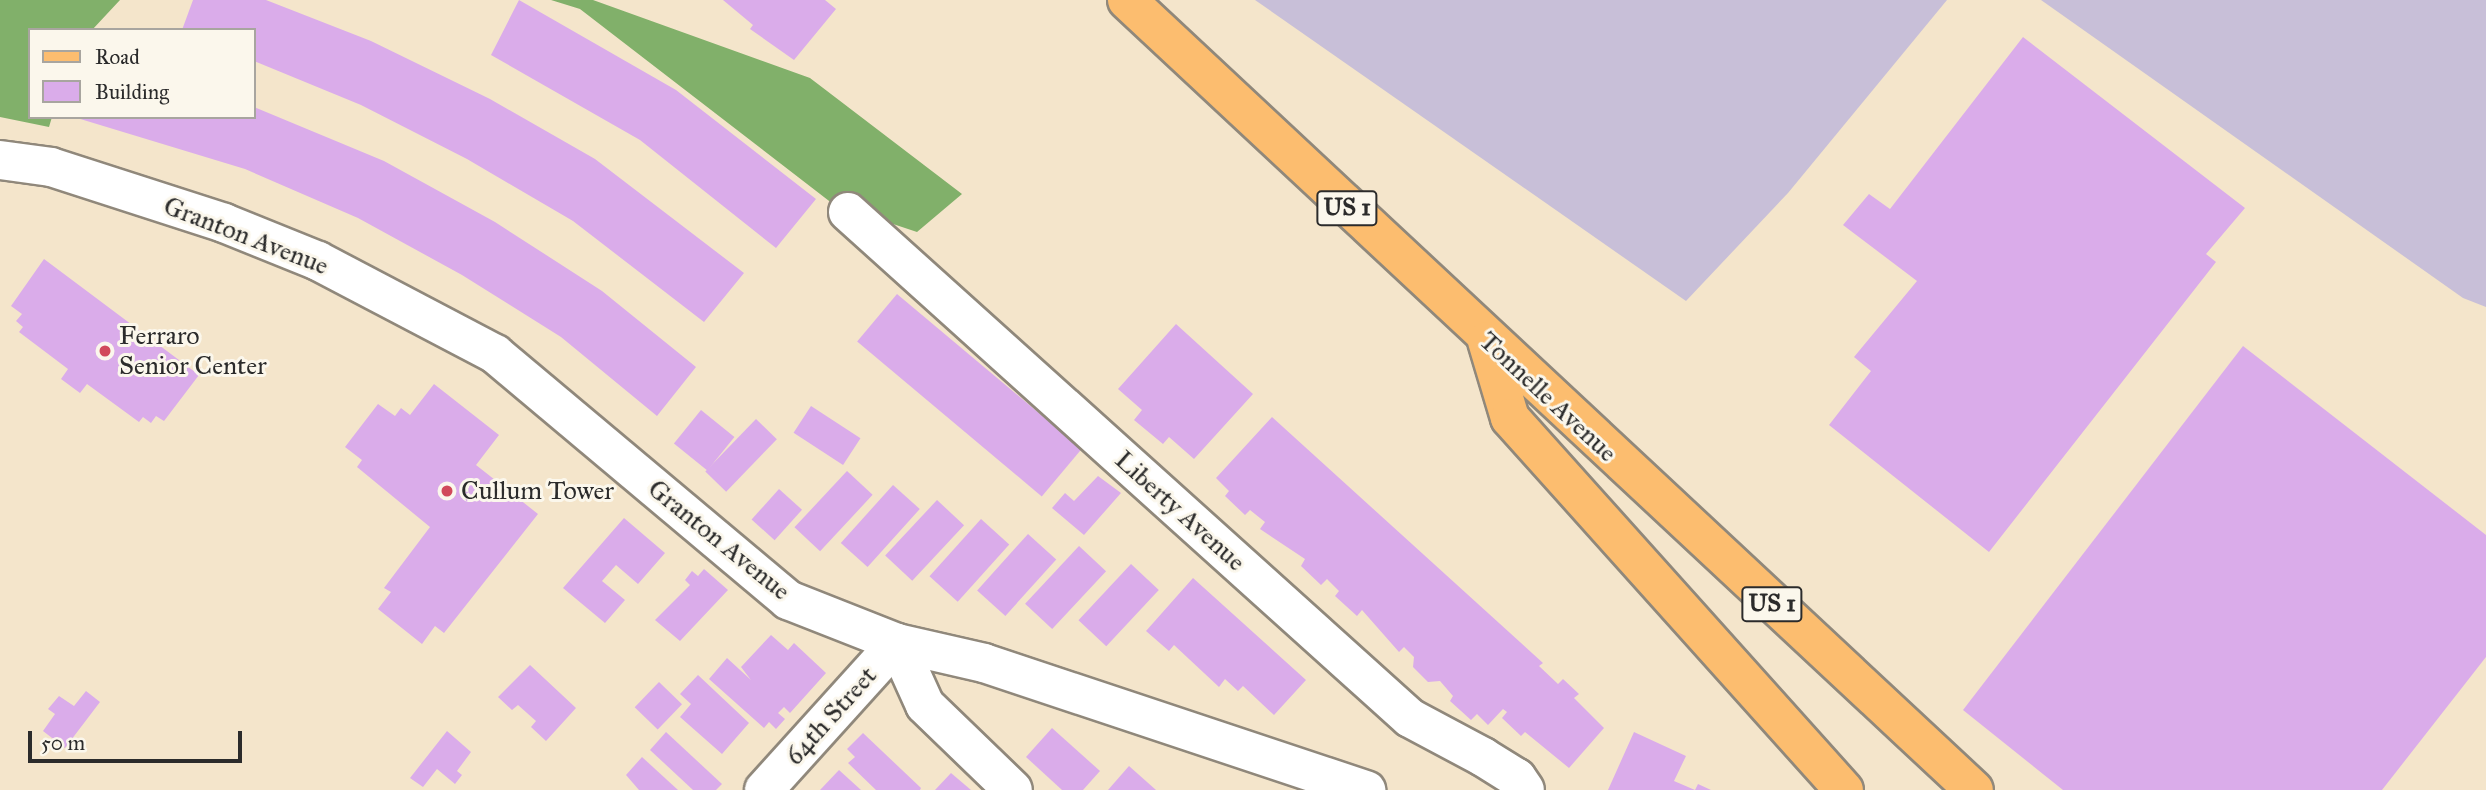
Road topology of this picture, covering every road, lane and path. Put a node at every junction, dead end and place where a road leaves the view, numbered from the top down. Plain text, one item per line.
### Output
1 (1127, 0) edge
2 (0, 160) edge
3 (848, 212) dead end
4 (1487, 339) junction
5 (897, 643) junction
6 (764, 790) edge
7 (1013, 790) edge
8 (1366, 790) edge
9 (1525, 790) edge
10 (1844, 790) edge
11 (1974, 790) edge

1 - 4 main road, Tonnelle Avenue / US 1
2 - 5 street, Granton Avenue
3 - 9 street, Liberty Avenue
4 - 10 main road
4 - 11 main road, Tonnelle Avenue / US 1
5 - 6 street, 64th Street
5 - 7 street
5 - 8 street, Granton Avenue

